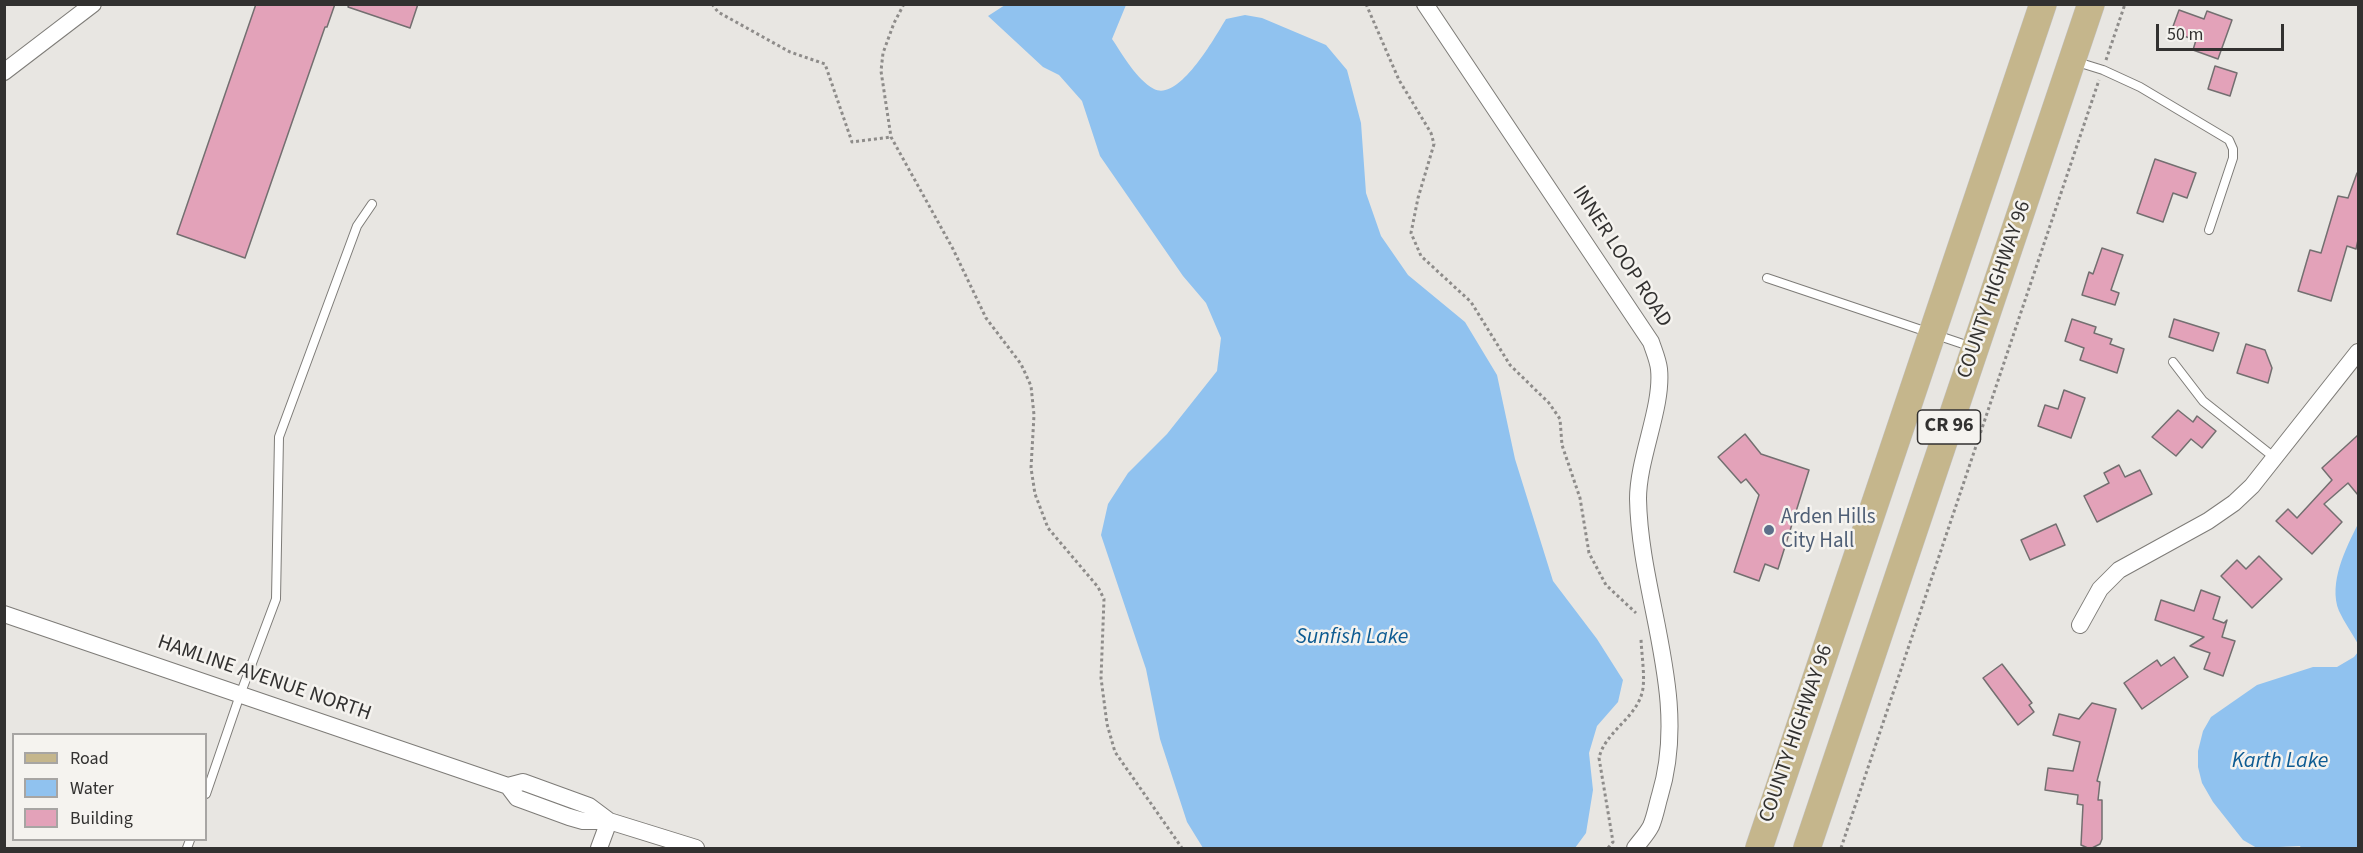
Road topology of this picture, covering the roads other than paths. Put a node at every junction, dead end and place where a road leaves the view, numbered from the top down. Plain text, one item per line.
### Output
1 (93, 4) edge
2 (1425, 4) edge
3 (2043, 4) edge
4 (2091, 4) edge
5 (2072, 61) junction
6 (4, 72) edge
7 (372, 204) dead end
8 (2209, 230) dead end
9 (1767, 278) dead end
10 (1932, 332) junction
11 (1976, 348) junction
12 (2358, 352) edge
13 (2173, 362) dead end
14 (2275, 458) junction
15 (4, 614) edge
16 (2080, 625) dead end
17 (240, 695) junction
18 (207, 791) edge
19 (609, 821) junction
20 (599, 849) edge
21 (696, 849) edge
22 (1635, 849) edge
23 (1759, 849) edge
24 (1807, 849) edge

1 - 6 street
2 - 22 street, INNER LOOP ROAD
3 - 10 main road, COUNTY HIGHWAY 96 / CR 96
4 - 5 main road, COUNTY HIGHWAY 96 / CR 96
5 - 8 lane
5 - 11 main road, COUNTY HIGHWAY 96 / CR 96
7 - 17 lane
9 - 10 lane
10 - 11 lane
10 - 23 main road, COUNTY HIGHWAY 96 / CR 96
11 - 24 main road, COUNTY HIGHWAY 96 / CR 96
12 - 14 street
13 - 14 lane
14 - 16 street
15 - 17 street, HAMLINE AVENUE NORTH
17 - 18 lane
17 - 19 street, HAMLINE AVENUE NORTH
19 - 20 street
19 - 21 street, HAMLINE AVENUE NORTH

